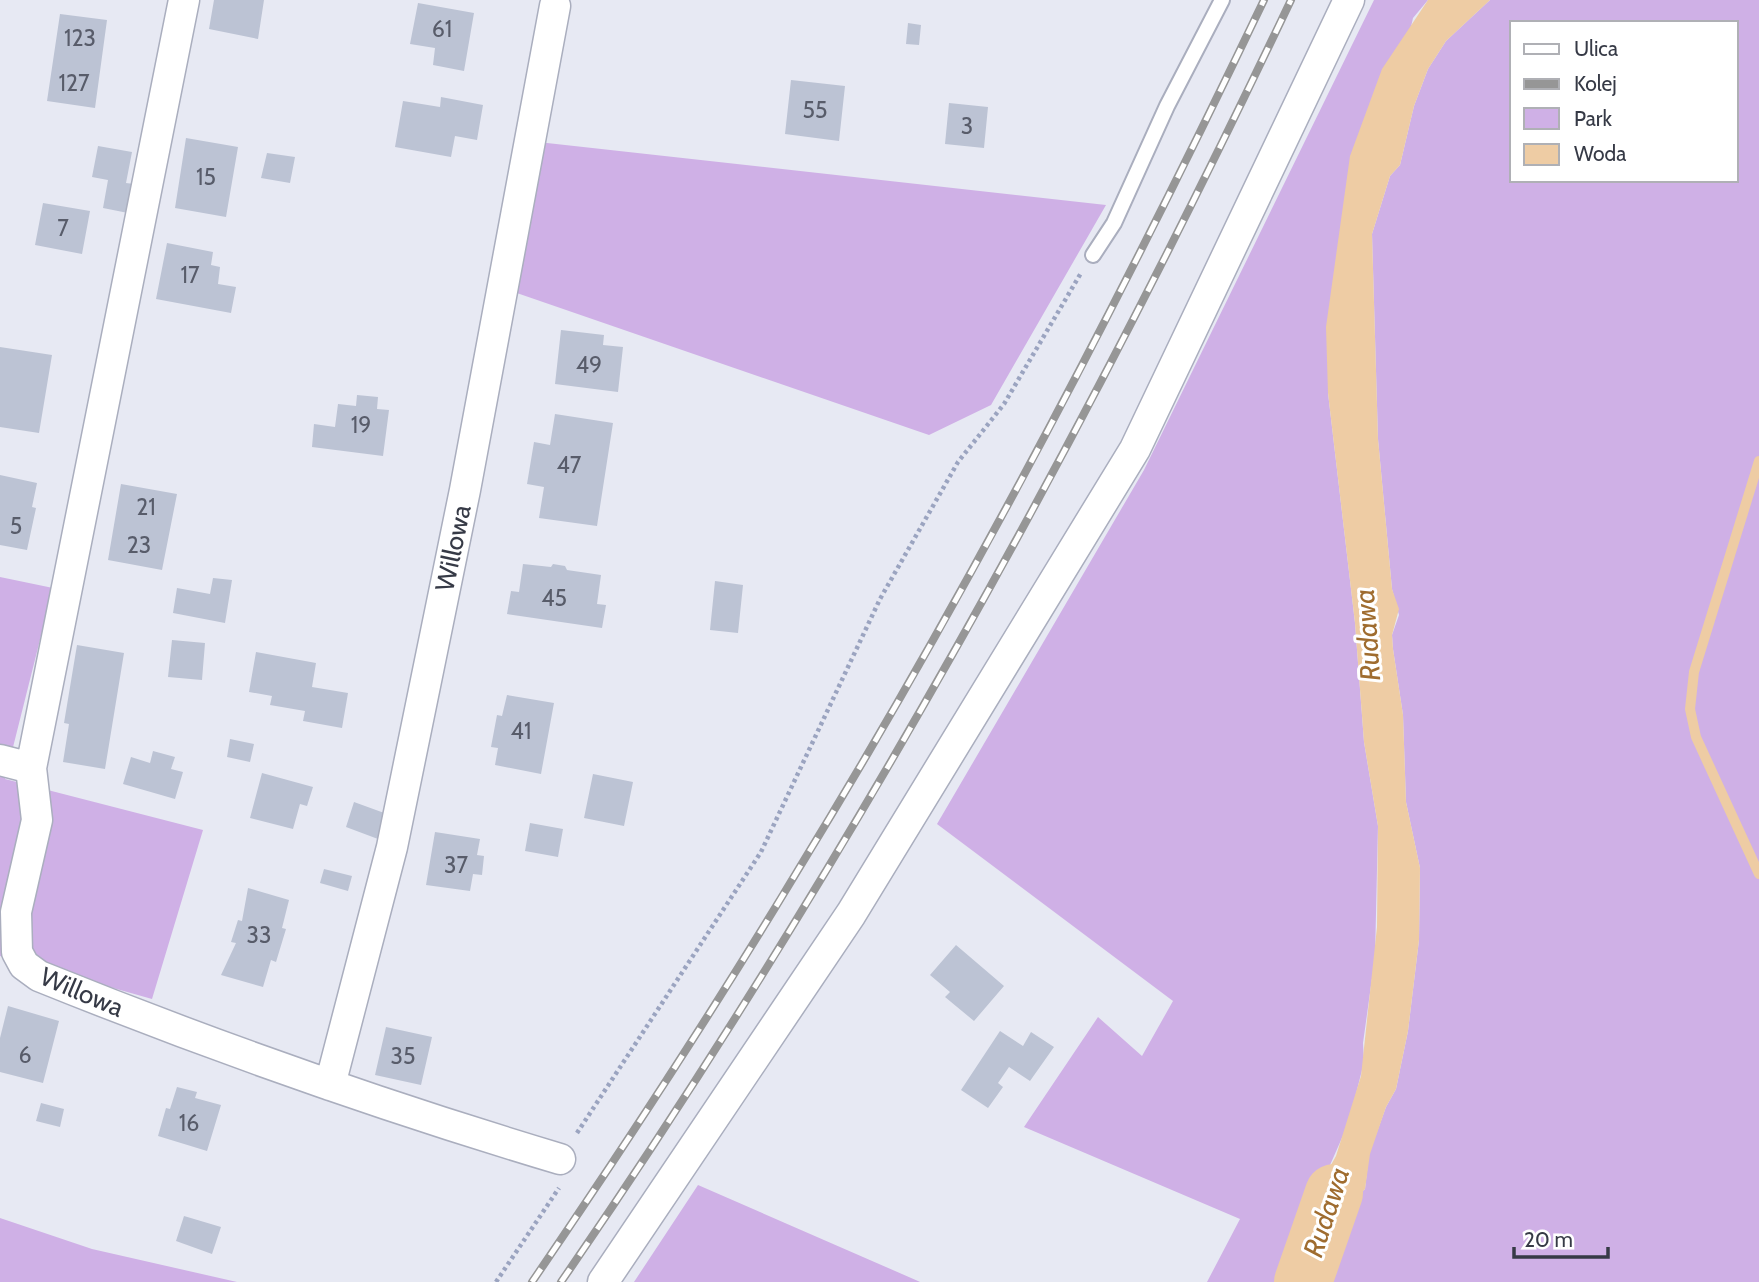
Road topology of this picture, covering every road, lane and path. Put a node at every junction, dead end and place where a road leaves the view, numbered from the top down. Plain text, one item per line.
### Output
1 (184, 0) edge
2 (1222, 0) edge
3 (1349, 0) edge
4 (555, 6) dead end
5 (1093, 255) joint
6 (0, 760) edge
7 (31, 768) junction
8 (330, 1085) junction
9 (560, 1159) junction
10 (496, 1282) edge
11 (603, 1282) edge

1 - 7 street, Willowa
2 - 5 lane
3 - 11 street
4 - 8 street, Willowa
5 - 9 path
6 - 7 street
7 - 8 street, Willowa
8 - 9 street, Willowa
9 - 10 path

